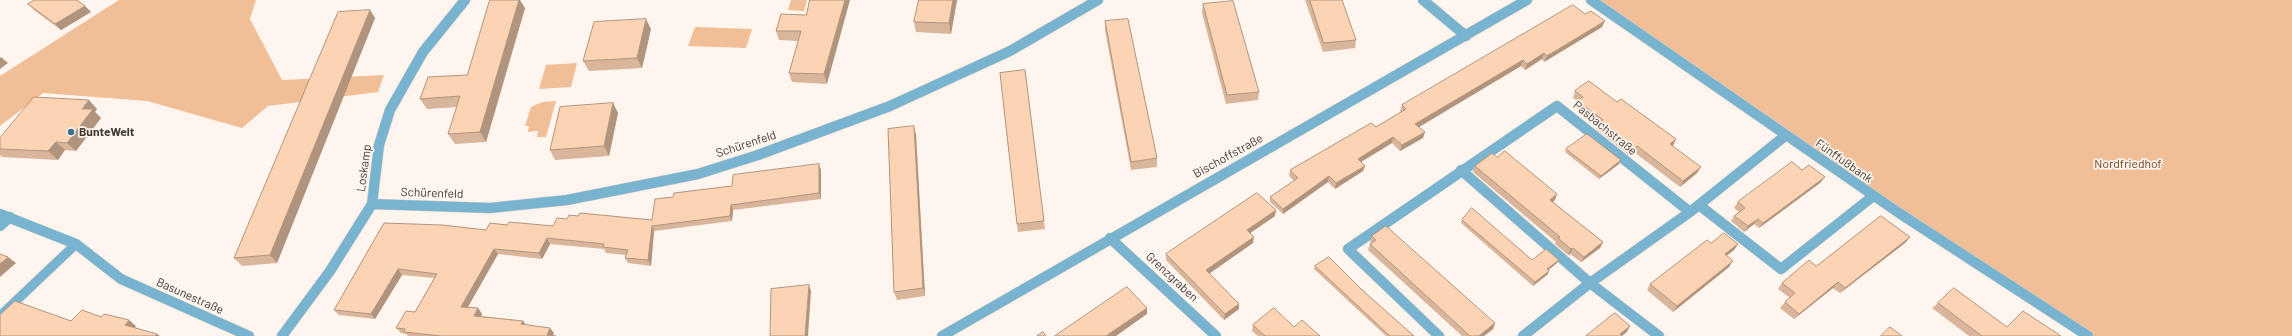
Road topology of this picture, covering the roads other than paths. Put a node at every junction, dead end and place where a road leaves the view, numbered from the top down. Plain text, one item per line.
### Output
1 (465, 0) edge
2 (1098, 0) edge
3 (1423, 0) edge
4 (1527, 0) edge
5 (1591, 0) edge
6 (1466, 36) junction
7 (1785, 136) junction
8 (1461, 170) junction
9 (1872, 197) junction
10 (372, 204) junction
11 (1694, 208) junction
12 (5, 216) edge
13 (0, 226) edge
14 (1110, 238) junction
15 (76, 244) junction
16 (1590, 283) junction
17 (0, 316) edge
18 (249, 336) edge
19 (282, 336) edge
20 (942, 336) edge
21 (1216, 336) edge
22 (1439, 336) edge
23 (1523, 336) edge
24 (1659, 336) edge
25 (2088, 336) edge

1 - 10 street, Loskamp
2 - 10 street, Schürenfeld
3 - 6 street
4 - 6 street, Bischoffstraße
5 - 7 street, Fünffußbank
6 - 14 street, Bischoffstraße
7 - 9 street, Fünffußbank
7 - 11 street
8 - 11 street, Pasbachstraße
8 - 16 street
8 - 22 street, Pasbachstraße
9 - 11 street, Pasbachstraße
9 - 25 street, Fünffußbank
10 - 19 street, Loskamp
11 - 16 street
12 - 13 street
12 - 15 street, Basunestraße
14 - 20 street, Bischoffstraße
14 - 21 street, Grenzgraben
15 - 17 lane
15 - 18 street, Basunestraße
16 - 23 street
16 - 24 street

